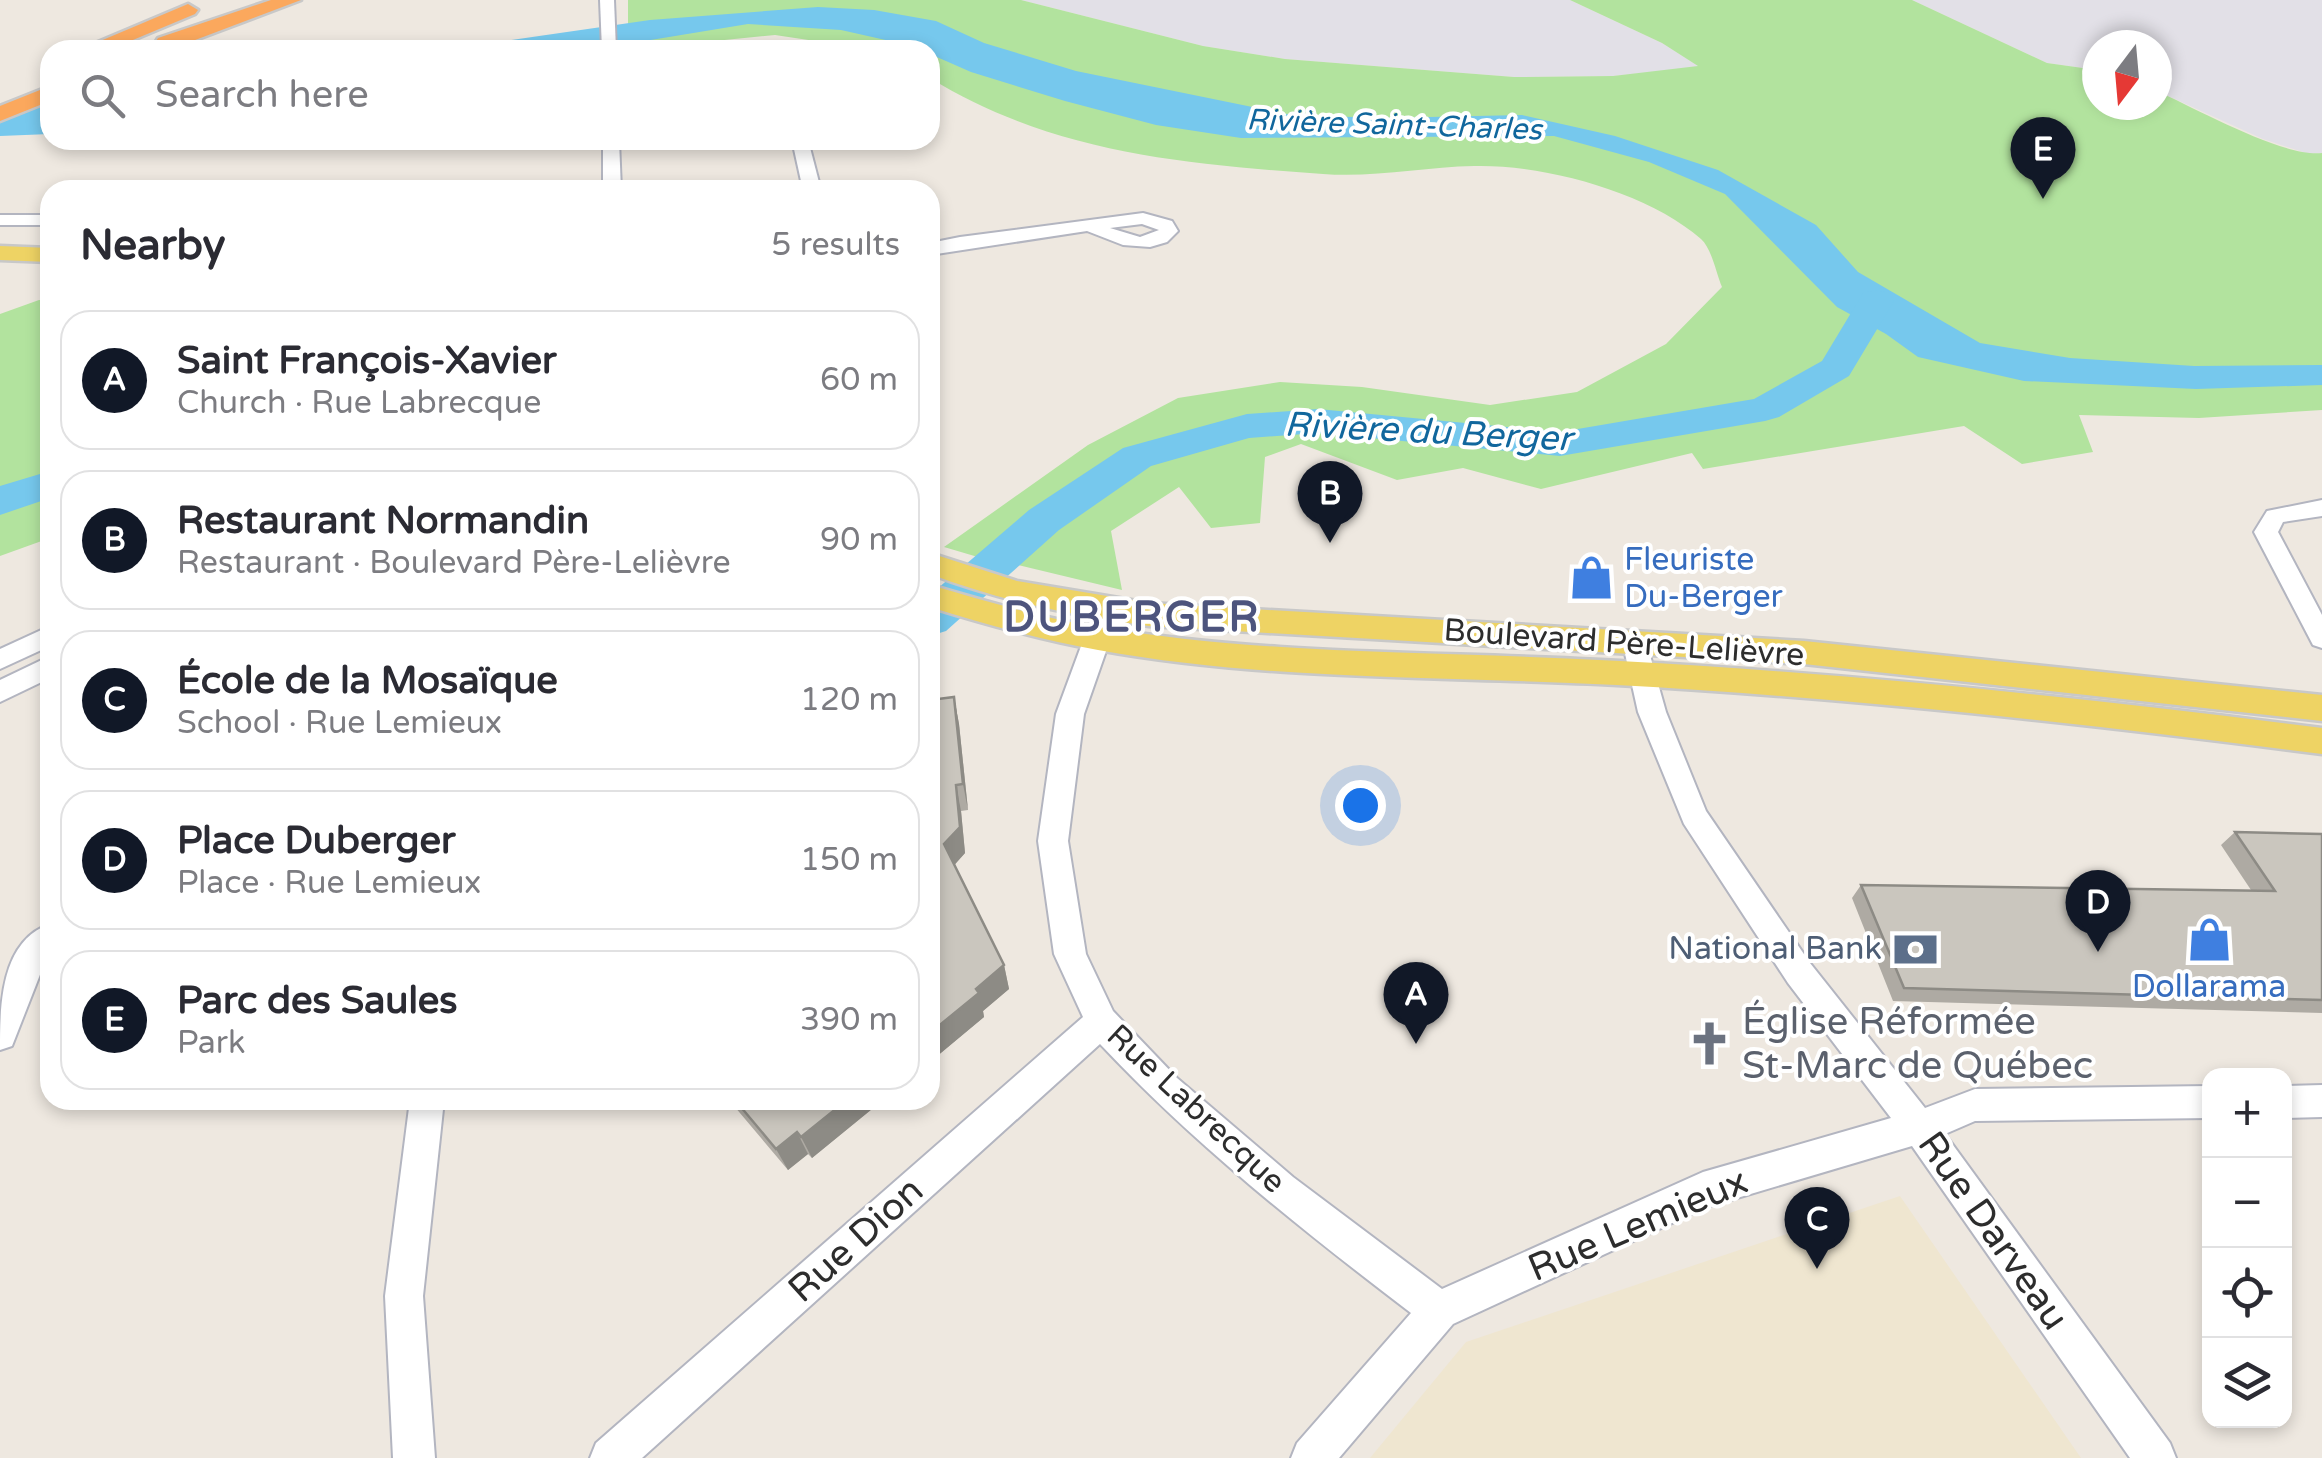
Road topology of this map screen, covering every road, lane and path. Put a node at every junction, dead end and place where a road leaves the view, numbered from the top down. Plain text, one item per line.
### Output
1 (192, 0) edge
2 (212, 0) edge
3 (263, 0) edge
4 (291, 0) edge
5 (606, 0) edge
6 (147, 26) junction
7 (114, 40) edge
8 (171, 40) edge
9 (174, 40) edge
10 (609, 40) edge
11 (40, 97) edge
12 (0, 114) edge
13 (611, 150) edge
14 (802, 150) edge
15 (612, 180) edge
16 (810, 180) edge
17 (23, 219) junction
18 (0, 220) edge
19 (40, 220) edge
20 (1088, 226) dead end
21 (0, 236) edge
22 (940, 247) edge
23 (0, 253) edge
24 (40, 255) edge
25 (0, 274) edge
26 (40, 276) edge
27 (2322, 508) edge
28 (940, 578) edge
29 (1101, 626) junction
30 (2322, 639) edge
31 (40, 640) edge
32 (1635, 640) junction
33 (0, 660) edge
34 (40, 671) edge
35 (1646, 675) junction
36 (0, 692) edge
37 (2322, 708) edge
38 (2322, 740) edge
39 (40, 949) edge
40 (1101, 1022) junction
41 (0, 1035) edge
42 (2322, 1101) edge
43 (2202, 1102) edge
44 (2292, 1102) edge
45 (426, 1110) edge
46 (1920, 1127) junction
47 (1439, 1310) junction
48 (414, 1458) edge
49 (611, 1458) edge
50 (1312, 1458) edge
51 (2155, 1458) edge

1 - 6 highway
2 - 6 highway
3 - 8 highway
4 - 9 highway
5 - 10 street
6 - 7 highway
11 - 12 highway
13 - 15 street
14 - 16 street
17 - 18 street
17 - 19 street
17 - 21 street
20 - 22 street
23 - 24 main road
25 - 26 main road
27 - 30 street
28 - 29 main road, Boulevard Père-Lelièvre
29 - 32 main road, Boulevard Père-Lelièvre
29 - 35 main road, Boulevard Père-Lelièvre
29 - 40 street, Rue Labrecque
31 - 33 street
32 - 35 street, Rue Darveau
32 - 37 main road, Boulevard Père-Lelièvre
34 - 36 street
35 - 38 main road, Boulevard Père-Lelièvre
35 - 46 street, Rue Darveau
39 - 41 street
40 - 47 street, Rue Labrecque
40 - 49 street, Rue Dion
42 - 44 street
43 - 46 street, Rue Lemieux
45 - 48 street
46 - 47 street, Rue Lemieux
46 - 51 street, Rue Darveau
47 - 50 street, Rue Lemieux

